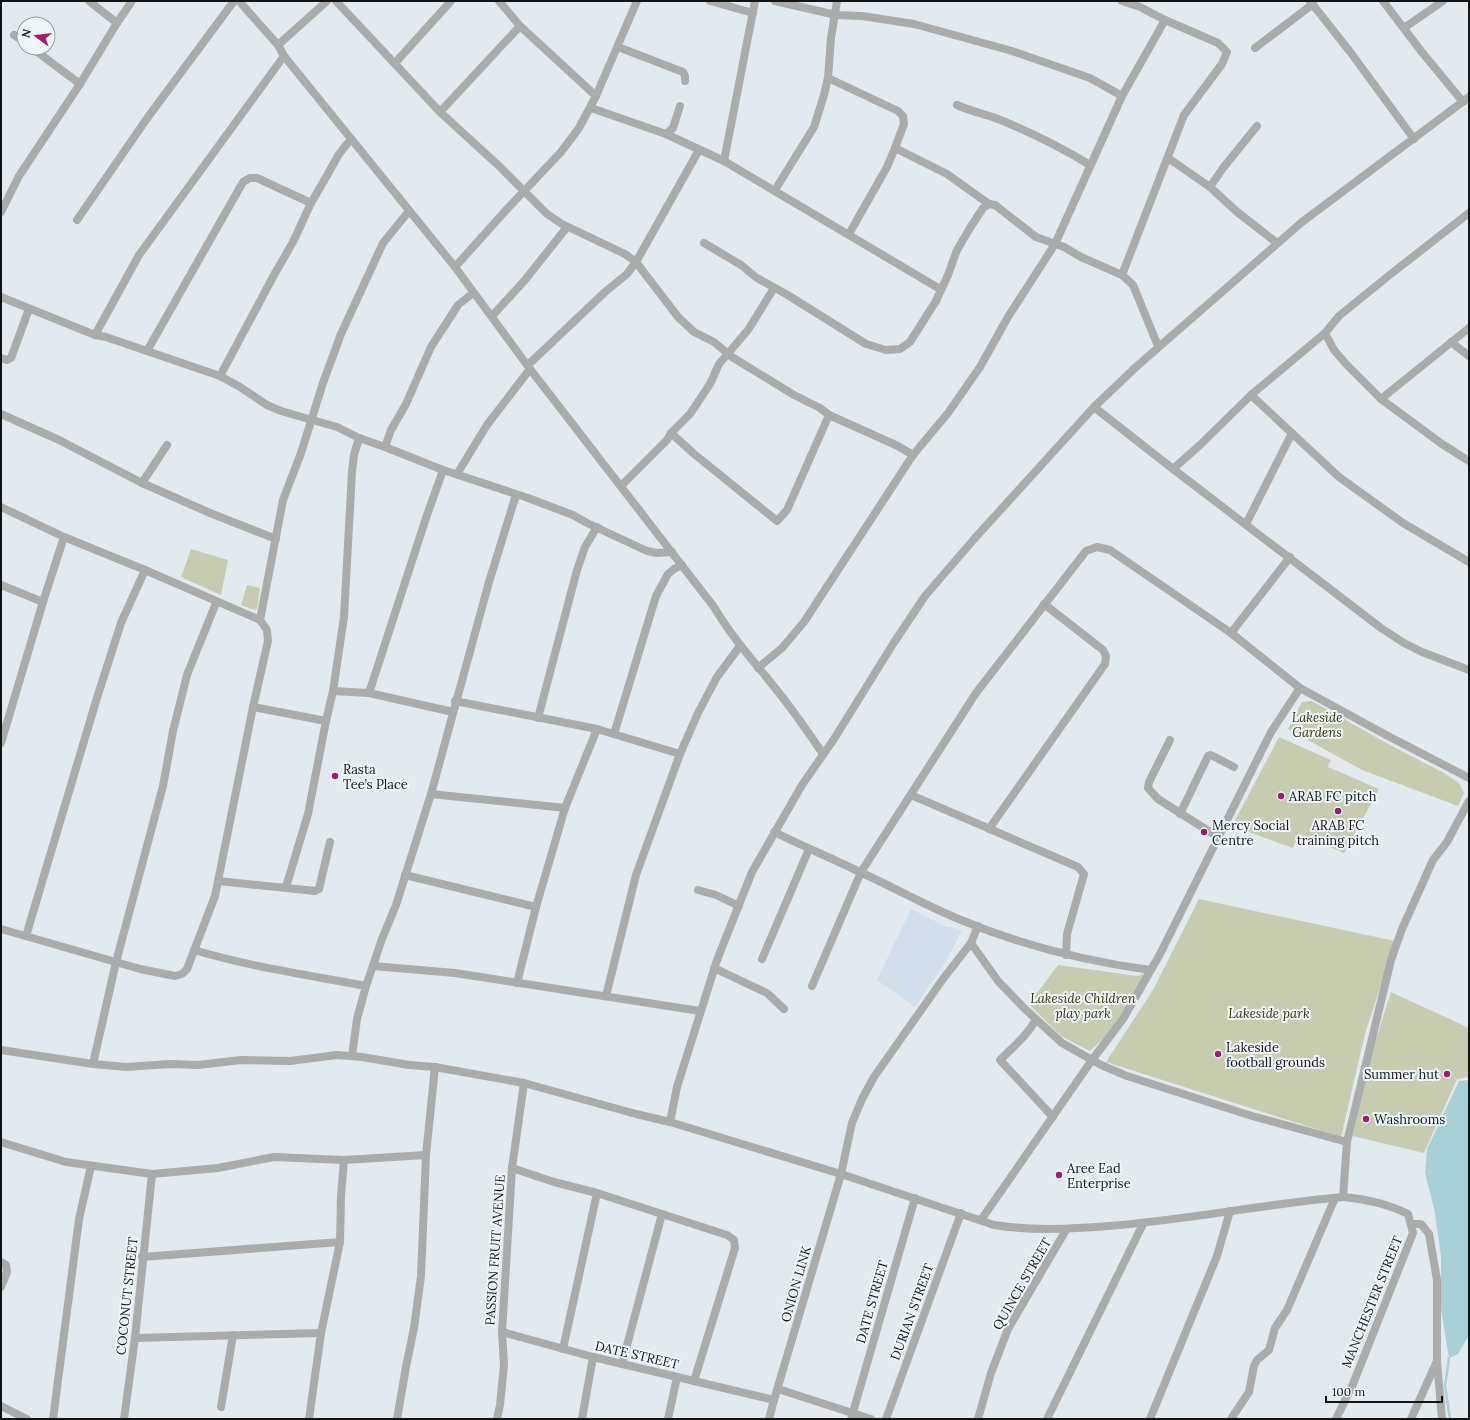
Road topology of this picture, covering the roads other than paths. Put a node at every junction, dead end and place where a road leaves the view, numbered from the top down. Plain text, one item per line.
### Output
1 (89, 1) edge
2 (132, 1) edge
3 (234, 1) edge
4 (239, 1) edge
5 (327, 1) edge
6 (336, 1) edge
7 (451, 1) edge
8 (499, 1) edge
9 (638, 1) edge
10 (710, 1) edge
11 (755, 1) edge
12 (775, 1) edge
13 (837, 1) edge
14 (1122, 1) edge
15 (1383, 1) edge
16 (1443, 1) edge
17 (1311, 3) edge
18 (753, 13) junction
19 (836, 15) junction
20 (1165, 20) junction
21 (117, 23) junction
22 (520, 26) junction
23 (1404, 28) junction
24 (278, 46) junction
25 (618, 47) junction
26 (1255, 48) dead end
27 (43, 56) edge
28 (284, 56) junction
29 (395, 63) junction
30 (828, 78) junction
31 (685, 81) dead end
32 (80, 84) junction
33 (596, 96) junction
34 (1122, 96) junction
35 (1466, 99) edge
36 (680, 106) dead end
37 (957, 106) dead end
38 (590, 108) junction
39 (440, 112) junction
40 (1256, 126) dead end
41 (666, 134) junction
42 (351, 139) junction
43 (1414, 139) junction
44 (895, 148) junction
45 (698, 150) junction
46 (1168, 158) junction
47 (724, 160) junction
48 (1090, 165) junction
49 (1210, 187) junction
50 (775, 190) junction
51 (523, 191) junction
52 (311, 203) junction
53 (989, 204) junction
54 (409, 211) junction
55 (1, 212) edge
56 (1469, 213) edge
57 (78, 220) dead end
58 (567, 227) junction
59 (849, 234) junction
60 (704, 243) dead end
61 (1277, 243) junction
62 (1055, 244) junction
63 (636, 262) junction
64 (455, 267) junction
65 (1122, 275) junction
66 (774, 288) junction
67 (940, 289) junction
68 (473, 292) junction
69 (1, 297) edge
70 (29, 309) junction
71 (492, 316) junction
72 (1469, 328) edge
73 (1325, 333) junction
74 (95, 335) junction
75 (1451, 342) junction
76 (1158, 346) junction
77 (147, 351) junction
78 (728, 353) junction
79 (1469, 356) edge
80 (1, 358) edge
81 (529, 367) junction
82 (220, 376) junction
83 (1251, 395) junction
84 (1381, 399) junction
85 (1094, 407) junction
86 (1, 414) edge
87 (829, 415) junction
88 (311, 421) junction
89 (671, 433) junction
90 (1292, 433) junction
91 (359, 438) junction
92 (167, 445) dead end
93 (385, 447) junction
94 (913, 455) junction
95 (1469, 461) edge
96 (1173, 469) junction
97 (443, 470) junction
98 (458, 474) junction
99 (142, 483) junction
100 (621, 486) junction
101 (516, 494) junction
102 (1, 507) edge
103 (1246, 524) junction
104 (597, 527) junction
105 (64, 538) junction
106 (276, 539) junction
107 (672, 552) junction
108 (1290, 557) junction
109 (1469, 562) edge
110 (682, 565) junction
111 (145, 570) junction
112 (1, 585) edge
113 (43, 602) junction
114 (216, 603) junction
115 (1044, 604) junction
116 (260, 620) junction
117 (1231, 633) junction
118 (740, 646) junction
119 (758, 668) junction
120 (1469, 670) edge
121 (1300, 688) junction
122 (333, 691) junction
123 (369, 693) junction
124 (455, 701) junction
125 (253, 706) junction
126 (453, 712) junction
127 (538, 718) junction
128 (326, 721) junction
129 (597, 730) junction
130 (614, 734) junction
131 (1170, 740) dead end
132 (1, 743) edge
133 (680, 754) junction
134 (823, 754) junction
135 (1234, 767) dead end
136 (1469, 778) edge
137 (431, 794) junction
138 (911, 795) junction
139 (1469, 801) edge
140 (565, 808) junction
141 (1180, 814) junction
142 (989, 829) junction
143 (774, 832) junction
144 (1218, 837) junction
145 (330, 842) dead end
146 (810, 849) junction
147 (861, 872) junction
148 (405, 875) junction
149 (218, 881) junction
150 (286, 887) junction
151 (698, 890) dead end
152 (739, 906) junction
153 (536, 907) junction
154 (978, 926) junction
155 (1, 929) edge
156 (26, 936) junction
157 (971, 943) junction
158 (194, 950) junction
159 (1066, 954) junction
160 (762, 959) dead end
161 (116, 962) junction
162 (373, 966) junction
163 (714, 968) junction
164 (1150, 970) junction
165 (517, 983) junction
166 (366, 986) junction
167 (812, 986) dead end
168 (606, 996) junction
169 (784, 1009) dead end
170 (700, 1011) junction
171 (1036, 1019) junction
172 (1, 1050) edge
173 (352, 1056) junction
174 (1092, 1060) junction
175 (93, 1064) junction
176 (435, 1067) junction
177 (524, 1083) junction
178 (1053, 1117) junction
179 (670, 1122) junction
180 (1, 1142) edge
181 (1347, 1142) junction
182 (426, 1155) junction
183 (344, 1160) junction
184 (91, 1166) junction
185 (512, 1168) junction
186 (152, 1174) junction
187 (841, 1174) junction
188 (597, 1193) junction
189 (1339, 1197) junction
190 (915, 1198) junction
191 (1230, 1211) junction
192 (961, 1213) junction
193 (662, 1214) junction
194 (982, 1220) junction
195 (1143, 1224) junction
196 (1412, 1224) junction
197 (1066, 1230) junction
198 (340, 1242) junction
199 (142, 1256) junction
200 (1, 1262) edge
201 (1, 1287) edge
202 (502, 1332) junction
203 (321, 1333) junction
204 (233, 1336) junction
205 (135, 1338) junction
206 (563, 1349) junction
207 (593, 1357) junction
208 (1437, 1360) junction
209 (622, 1364) junction
210 (677, 1377) junction
211 (694, 1381) junction
212 (778, 1389) junction
213 (770, 1400) junction
214 (1, 1406) edge
215 (221, 1407) dead end
216 (852, 1416) edge
217 (27, 1419) edge
218 (53, 1419) edge
219 (124, 1419) edge
220 (308, 1419) edge
221 (397, 1419) edge
222 (497, 1419) edge
223 (582, 1419) edge
224 (668, 1419) edge
225 (769, 1419) edge
226 (871, 1419) edge
227 (886, 1419) edge
228 (978, 1419) edge
229 (1047, 1419) edge
230 (1150, 1419) edge
231 (1232, 1419) edge
232 (1336, 1419) edge
233 (1412, 1419) edge
234 (1442, 1419) edge

1 - 21 street
2 - 21 street
3 - 57 street
4 - 24 street
5 - 24 street
6 - 29 street
7 - 29 street
8 - 22 street
9 - 25 street
10 - 18 street
11 - 18 street
12 - 19 street
13 - 19 street
14 - 20 street
15 - 23 street
16 - 23 street
17 - 26 street
17 - 43 street
18 - 47 street
19 - 30 street
19 - 34 street
20 - 34 street
20 - 46 street
21 - 32 street
22 - 33 street
22 - 39 street
23 - 35 street
24 - 28 street
25 - 31 street
25 - 33 street
27 - 32 street
28 - 42 street
28 - 74 street
29 - 39 street
30 - 44 street
30 - 50 street
32 - 55 street
33 - 38 street
34 - 48 street
35 - 43 street
36 - 41 street
37 - 48 street
38 - 41 street
38 - 51 street
39 - 51 street
40 - 49 street
41 - 45 street
42 - 52 street
42 - 54 street
43 - 61 street
44 - 53 street
44 - 59 street
45 - 47 street
45 - 63 street
46 - 49 street
46 - 65 street
47 - 50 street
48 - 62 street
49 - 61 street
50 - 59 street
51 - 58 street
51 - 64 street
52 - 77 street
52 - 82 street
53 - 62 street
53 - 67 street
54 - 64 street
54 - 88 street
56 - 73 street
58 - 63 street
58 - 71 street
59 - 67 street
60 - 66 street
61 - 76 street
62 - 65 street
62 - 94 street
63 - 78 street
63 - 81 street
64 - 68 street
65 - 76 street
66 - 67 street
66 - 78 street
68 - 71 street
68 - 93 street
69 - 70 street
70 - 74 street
70 - 80 street
71 - 81 street
72 - 75 street
73 - 83 street
73 - 84 street
74 - 77 street
75 - 79 street
75 - 84 street
76 - 85 street
77 - 82 street
78 - 87 street
78 - 89 street
81 - 98 street
81 - 100 street
82 - 88 street
83 - 90 street
83 - 96 street
84 - 95 street
85 - 96 street
85 - 134 street
86 - 99 street
87 - 89 street
87 - 94 street
88 - 91 street
88 - 106 street
89 - 100 street
90 - 103 street
90 - 109 street
91 - 93 street
91 - 122 street
92 - 99 street
93 - 97 street
94 - 119 street
96 - 103 street
97 - 98 street
97 - 123 street
98 - 101 street
99 - 106 street
100 - 107 street
101 - 104 street
101 - 124 street
102 - 105 street
103 - 108 street
104 - 107 street
104 - 127 street
105 - 111 street
105 - 113 street
106 - 116 street
107 - 110 street
108 - 117 street
108 - 120 street
110 - 118 street
110 - 130 street
111 - 114 street
111 - 156 street
112 - 113 street
113 - 132 street
114 - 116 street
114 - 161 street
115 - 117 street
115 - 138 street
115 - 142 street
116 - 125 street
117 - 121 street
118 - 119 street
118 - 133 street
119 - 134 street
121 - 136 street
121 - 144 street
122 - 123 street
122 - 128 street
123 - 126 street
124 - 126 street
124 - 127 street
125 - 128 street
125 - 149 street
126 - 137 street
127 - 129 street
128 - 150 street
129 - 130 street
129 - 140 street
130 - 133 street
131 - 141 street
133 - 168 street
134 - 143 street
135 - 141 street
137 - 140 street
137 - 148 street
138 - 142 street
138 - 147 street
139 - 181 street
140 - 153 street
141 - 144 street
142 - 159 street
143 - 146 street
143 - 152 street
144 - 164 street
145 - 150 street
146 - 147 street
146 - 160 street
147 - 154 street
147 - 167 street
148 - 153 street
148 - 162 street
149 - 150 street
149 - 158 street
151 - 152 street
152 - 163 street
153 - 165 street
154 - 157 street, ONION LINK
154 - 159 street
155 - 156 street
156 - 161 street
157 - 171 street
157 - 187 street, ONION LINK
158 - 161 street
158 - 166 street
159 - 164 street
161 - 175 street
162 - 165 street
162 - 166 street
163 - 169 street
163 - 170 street
164 - 174 street
165 - 168 street
166 - 173 street
168 - 170 street
170 - 179 street
171 - 174 street
171 - 178 street
172 - 175 street
173 - 175 street
173 - 176 street
174 - 178 street
174 - 181 street
176 - 177 street
176 - 182 street
177 - 179 street
177 - 185 street, PASSION FRUIT AVENUE
178 - 194 street
179 - 187 street
180 - 184 street
181 - 189 street
182 - 183 street
182 - 221 street
183 - 186 street
183 - 198 street
184 - 186 street
184 - 218 street
185 - 188 street
185 - 202 street, PASSION FRUIT AVENUE
186 - 199 street, COCONUT STREET
187 - 190 street
187 - 212 street, ONION LINK
188 - 193 street
188 - 206 street
189 - 191 street
189 - 196 street, MANCHESTER STREET
189 - 231 street
190 - 192 street
190 - 216 street, DATE STREET
191 - 195 street
191 - 230 street
192 - 194 street
192 - 227 street, DURIAN STREET
193 - 209 street
193 - 211 street
194 - 197 street
195 - 197 street
195 - 229 street
196 - 208 street
196 - 232 street, MANCHESTER STREET
197 - 228 street, QUINCE STREET
198 - 199 street
198 - 203 street
199 - 205 street, COCONUT STREET
200 - 201 street
202 - 206 street, DATE STREET
202 - 222 street, PASSION FRUIT AVENUE
203 - 204 street
203 - 220 street
204 - 205 street
204 - 215 street
205 - 219 street, COCONUT STREET
206 - 207 street, DATE STREET
207 - 209 street, DATE STREET
207 - 223 street
208 - 233 street
208 - 234 street
209 - 210 street, DATE STREET
210 - 211 street, DATE STREET
210 - 224 street
211 - 213 street, DATE STREET
212 - 213 street, ONION LINK
212 - 216 street
213 - 225 street, ONION LINK
214 - 217 street
216 - 226 street

